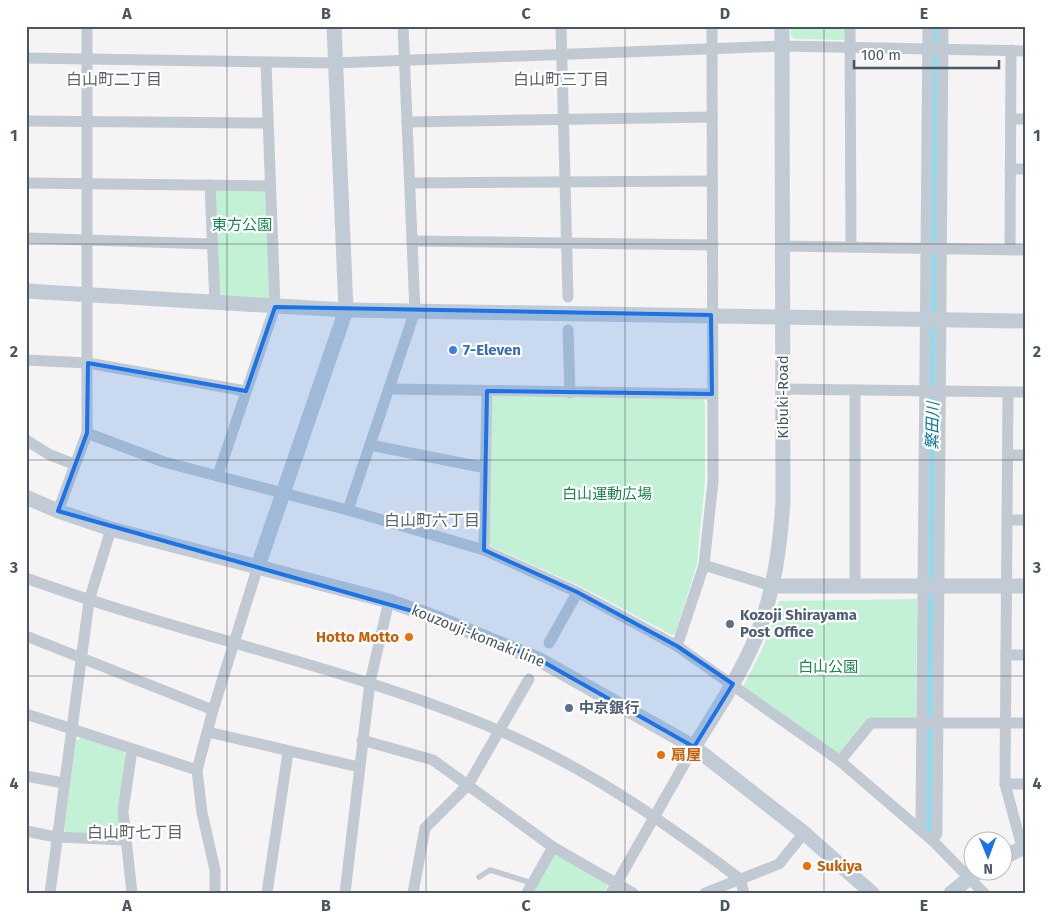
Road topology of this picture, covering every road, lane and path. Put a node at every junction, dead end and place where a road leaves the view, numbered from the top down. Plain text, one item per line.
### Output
1 (87, 26) edge
2 (334, 26) edge
3 (403, 26) edge
4 (561, 26) edge
5 (712, 26) edge
6 (782, 26) edge
7 (850, 26) edge
8 (928, 26) edge
9 (943, 26) edge
10 (782, 46) junction
11 (850, 47) junction
12 (712, 49) junction
13 (927, 49) junction
14 (943, 49) junction
15 (1011, 50) junction
16 (1025, 51) edge
17 (561, 54) junction
18 (26, 58) edge
19 (86, 60) junction
20 (404, 60) junction
21 (266, 63) junction
22 (335, 63) junction
23 (712, 117) junction
24 (1011, 119) junction
25 (1025, 119) edge
26 (563, 120) junction
27 (26, 121) edge
28 (87, 121) junction
29 (407, 122) junction
30 (267, 123) junction
31 (1010, 169) junction
32 (1025, 169) edge
33 (711, 181) junction
34 (564, 182) junction
35 (26, 183) edge
36 (410, 183) junction
37 (87, 184) junction
38 (210, 185) junction
39 (270, 186) junction
40 (26, 238) edge
41 (87, 240) junction
42 (412, 241) junction
43 (566, 243) junction
44 (212, 244) junction
45 (711, 245) junction
46 (783, 246) junction
47 (851, 247) junction
48 (927, 249) junction
49 (942, 249) junction
50 (1010, 250) junction
51 (1025, 250) edge
52 (26, 291) edge
53 (88, 296) junction
54 (568, 297) dead end
55 (215, 303) junction
56 (275, 307) junction
57 (346, 310) junction
58 (415, 311) junction
59 (711, 315) junction
60 (782, 316) junction
61 (933, 319) junction
62 (1025, 321) edge
63 (568, 330) dead end
64 (26, 360) edge
65 (88, 363) junction
66 (389, 389) junction
67 (783, 389) junction
68 (855, 390) junction
69 (246, 391) junction
70 (487, 391) junction
71 (925, 391) junction
72 (941, 391) junction
73 (1008, 392) junction
74 (1025, 392) edge
75 (570, 393) junction
76 (712, 394) junction
77 (87, 433) junction
78 (26, 440) edge
79 (370, 445) junction
80 (1008, 454) junction
81 (1025, 455) edge
82 (74, 464) junction
83 (486, 468) junction
84 (218, 475) junction
85 (283, 492) junction
86 (26, 497) edge
87 (348, 510) junction
88 (58, 511) junction
89 (1008, 520) junction
90 (1025, 520) edge
91 (111, 529) junction
92 (484, 550) junction
93 (704, 565) junction
94 (258, 566) junction
95 (26, 578) edge
96 (855, 585) junction
97 (931, 585) junction
98 (772, 586) junction
99 (1007, 586) junction
100 (1025, 586) edge
101 (577, 593) junction
102 (89, 601) junction
103 (388, 601) junction
104 (26, 636) edge
105 (234, 643) junction
106 (549, 643) dead end
107 (677, 646) junction
108 (1006, 655) junction
109 (1025, 655) edge
110 (80, 658) junction
111 (529, 679) dead end
112 (370, 682) junction
113 (733, 684) junction
114 (213, 710) junction
115 (26, 714) edge
116 (922, 723) junction
117 (937, 723) junction
118 (1006, 723) junction
119 (1025, 724) edge
120 (71, 729) junction
121 (500, 731) junction
122 (208, 732) junction
123 (362, 740) junction
124 (694, 747) junction
125 (132, 750) junction
126 (288, 752) junction
127 (840, 761) junction
128 (358, 767) junction
129 (197, 770) junction
130 (26, 776) edge
131 (63, 784) junction
132 (1005, 784) junction
133 (1025, 784) edge
134 (468, 785) junction
135 (654, 816) junction
136 (916, 826) junction
137 (26, 831) edge
138 (804, 833) junction
139 (56, 838) junction
140 (125, 840) junction
141 (932, 840) junction
142 (553, 847) junction
143 (1024, 847) edge
144 (964, 867) edge
145 (479, 877) dead end
146 (740, 879) junction
147 (964, 881) edge
148 (978, 882) edge
149 (530, 888) edge
150 (614, 888) edge
151 (50, 893) edge
152 (132, 893) edge
153 (215, 893) edge
154 (267, 893) edge
155 (345, 893) edge
156 (413, 893) edge
157 (633, 893) edge
158 (705, 893) edge
159 (744, 893) edge
160 (872, 893) edge
161 (950, 893) edge
162 (984, 893) edge

1 - 19 street
2 - 22 street
3 - 20 street
4 - 17 street
5 - 12 street
6 - 10 street, Kibuki-Road
7 - 11 street
8 - 13 street
9 - 14 street
10 - 11 street
10 - 12 street
10 - 46 street, Kibuki-Road
11 - 13 street
11 - 47 street
12 - 17 street
12 - 23 street
13 - 14 street
13 - 48 street
14 - 15 street
14 - 49 street
15 - 16 street
15 - 24 street
17 - 20 street
17 - 26 street
18 - 19 street
19 - 21 street
19 - 28 street
20 - 22 street
20 - 29 street
21 - 22 street
21 - 30 street
22 - 57 street
23 - 26 street
23 - 33 street
24 - 25 street
24 - 31 street
26 - 29 street
26 - 34 street
27 - 28 street
28 - 30 street
28 - 37 street
29 - 36 street
30 - 39 street
31 - 32 street
31 - 50 street
33 - 34 street
33 - 45 street
34 - 36 street
34 - 43 street
35 - 37 street
36 - 42 street
37 - 38 street
37 - 41 street
38 - 39 street
38 - 44 street
39 - 56 street
40 - 41 street
41 - 44 street
41 - 53 street
42 - 43 street
42 - 58 street
43 - 45 street
43 - 54 street
44 - 55 street
45 - 59 street
46 - 47 street
46 - 60 street, Kibuki-Road
47 - 48 street
48 - 49 street
48 - 61 street
49 - 50 street
49 - 61 street
50 - 51 street
52 - 53 street
53 - 55 street
53 - 65 street
55 - 56 street
56 - 57 street
56 - 69 street
57 - 58 street
57 - 85 street
58 - 59 street
58 - 66 street
59 - 60 street
59 - 76 street
60 - 61 street
60 - 67 street, Kibuki-Road
61 - 62 street
61 - 71 street
61 - 72 street
63 - 75 street
64 - 65 street
65 - 69 street
65 - 77 street
66 - 70 street
66 - 79 street
67 - 68 street
67 - 98 street, Kibuki-Road
68 - 71 street
68 - 96 street
69 - 84 street
70 - 75 street
70 - 83 street
71 - 72 street
71 - 97 street
72 - 73 street
72 - 97 street
73 - 74 street
73 - 80 street
75 - 76 street
76 - 93 street
77 - 82 street
77 - 84 street
78 - 82 street
79 - 83 street
79 - 87 street
80 - 81 street
80 - 89 street
82 - 88 street
83 - 92 street
84 - 85 street
85 - 87 street
85 - 94 street
86 - 88 street, kouzouji-komaki line
87 - 92 street
88 - 91 street, kouzouji-komaki line
89 - 90 street
89 - 99 street
91 - 94 street, kouzouji-komaki line
91 - 102 street
92 - 101 street
93 - 98 street
93 - 107 street
94 - 103 street, kouzouji-komaki line
94 - 105 street
95 - 102 street
96 - 97 street
96 - 98 street
97 - 99 street
97 - 116 street
97 - 117 street
98 - 113 street, Kibuki-Road
99 - 100 street
99 - 108 street
101 - 106 street
101 - 107 street
102 - 105 street
102 - 110 street
103 - 112 street
103 - 124 street, kouzouji-komaki line
104 - 110 street
105 - 112 street
105 - 114 street
107 - 113 street
108 - 109 street
108 - 118 street
110 - 114 street
110 - 120 street
111 - 121 street
112 - 121 street
112 - 123 street
113 - 124 street, Kibuki-Road
113 - 127 street
114 - 122 street
115 - 120 street
116 - 117 street
116 - 127 street
116 - 136 street
117 - 118 street
117 - 141 street
118 - 119 street
118 - 132 street
120 - 125 street
120 - 131 street
121 - 134 street
121 - 135 street
122 - 126 street
122 - 129 street
123 - 128 street
123 - 134 street
124 - 135 street
124 - 138 street, kouzouji-komaki line
125 - 129 street
125 - 140 street
126 - 128 street
126 - 154 street
127 - 136 street
128 - 155 street
129 - 153 street
130 - 131 street
131 - 139 street
132 - 133 street
132 - 143 street
134 - 142 street
134 - 156 street
135 - 146 street
135 - 150 street
136 - 141 street
137 - 139 street
138 - 146 street
138 - 160 street, kouzouji-komaki line
139 - 140 street
139 - 151 street
140 - 152 street
141 - 144 street
142 - 149 street
142 - 150 street
145 - 149 lane
146 - 158 street
146 - 159 street
147 - 161 street
148 - 162 street
150 - 157 street

